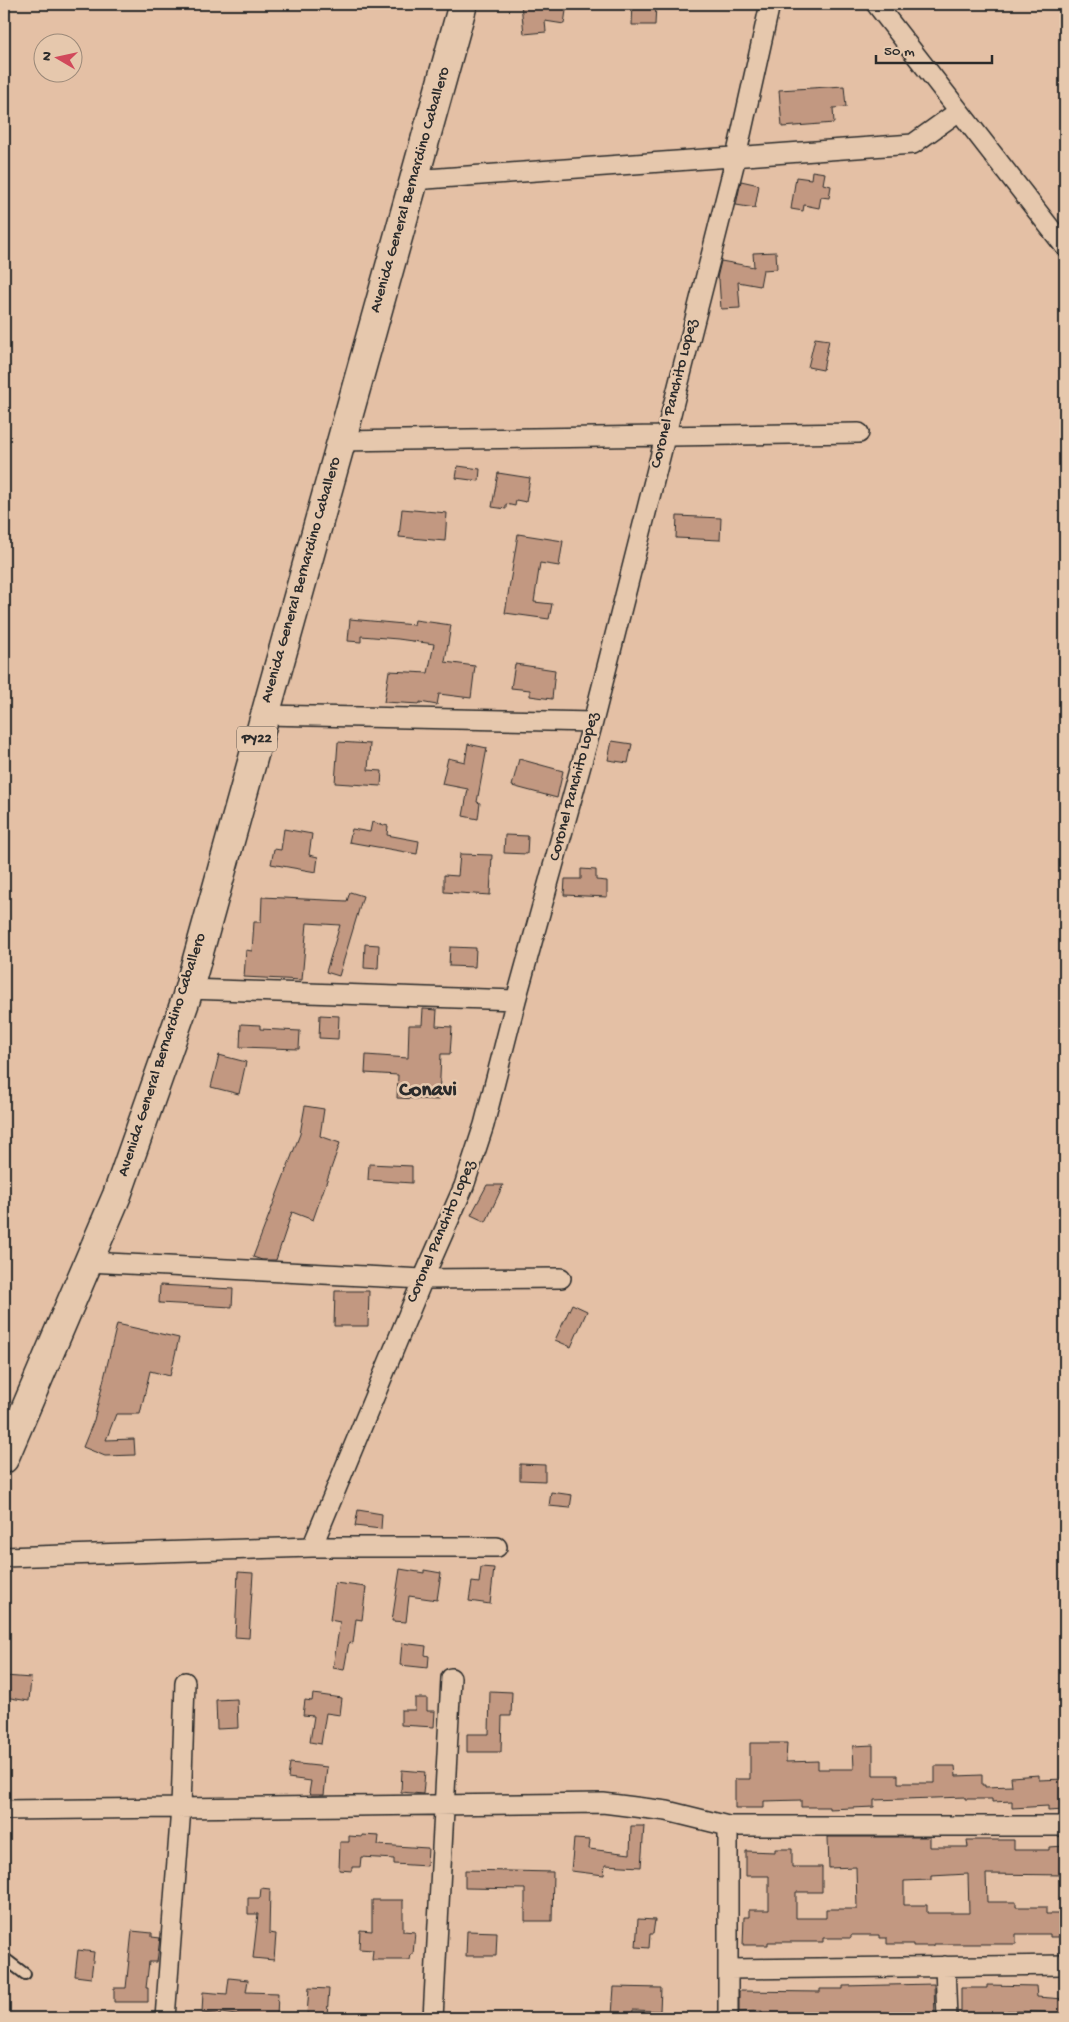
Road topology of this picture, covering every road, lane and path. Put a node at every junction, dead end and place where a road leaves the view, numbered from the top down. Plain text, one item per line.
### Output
1 (463, 4) edge
2 (770, 4) edge
3 (876, 4) edge
4 (959, 110) junction
5 (736, 157) junction
6 (413, 180) junction
7 (1065, 247) edge
8 (859, 433) dead end
9 (664, 436) junction
10 (341, 441) junction
11 (264, 715) junction
12 (593, 722) junction
13 (188, 989) junction
14 (516, 1000) junction
15 (88, 1262) junction
16 (560, 1278) dead end
17 (422, 1279) junction
18 (4, 1458) edge
19 (312, 1547) junction
20 (497, 1547) dead end
21 (4, 1557) edge
22 (451, 1678) dead end
23 (185, 1682) dead end
24 (445, 1805) junction
25 (182, 1808) junction
26 (4, 1810) edge
27 (728, 1826) junction
28 (1065, 1826) edge
29 (4, 1958) edge
30 (1065, 1965) edge
31 (945, 1966) junction
32 (729, 1968) junction
33 (25, 1974) dead end
34 (165, 2018) edge
35 (433, 2018) edge
36 (728, 2018) edge
37 (948, 2018) edge

1 - 6 highway, Avenida General Bernardino Caballero / PY22
2 - 5 street, Coronel Panchito Lopez
3 - 4 street
4 - 5 street
4 - 7 street
5 - 6 street
5 - 9 street, Coronel Panchito Lopez
6 - 10 highway, Avenida General Bernardino Caballero / PY22
8 - 9 street
9 - 10 street
9 - 12 street, Coronel Panchito Lopez
10 - 11 highway, Avenida General Bernardino Caballero / PY22
11 - 12 street
11 - 13 highway, Avenida General Bernardino Caballero / PY22
12 - 14 street, Coronel Panchito Lopez
13 - 14 street
13 - 15 highway, Avenida General Bernardino Caballero / PY22
14 - 17 street, Coronel Panchito Lopez
15 - 17 street
15 - 18 highway, Avenida General Bernardino Caballero / PY22
16 - 17 street
17 - 19 street, Coronel Panchito Lopez
19 - 20 street
19 - 21 street
22 - 24 street
23 - 25 street
24 - 25 street
24 - 27 street
24 - 35 street
25 - 26 street
25 - 34 street
27 - 28 street
27 - 32 street
29 - 33 lane
30 - 31 street
31 - 32 street
31 - 37 street
32 - 36 street

